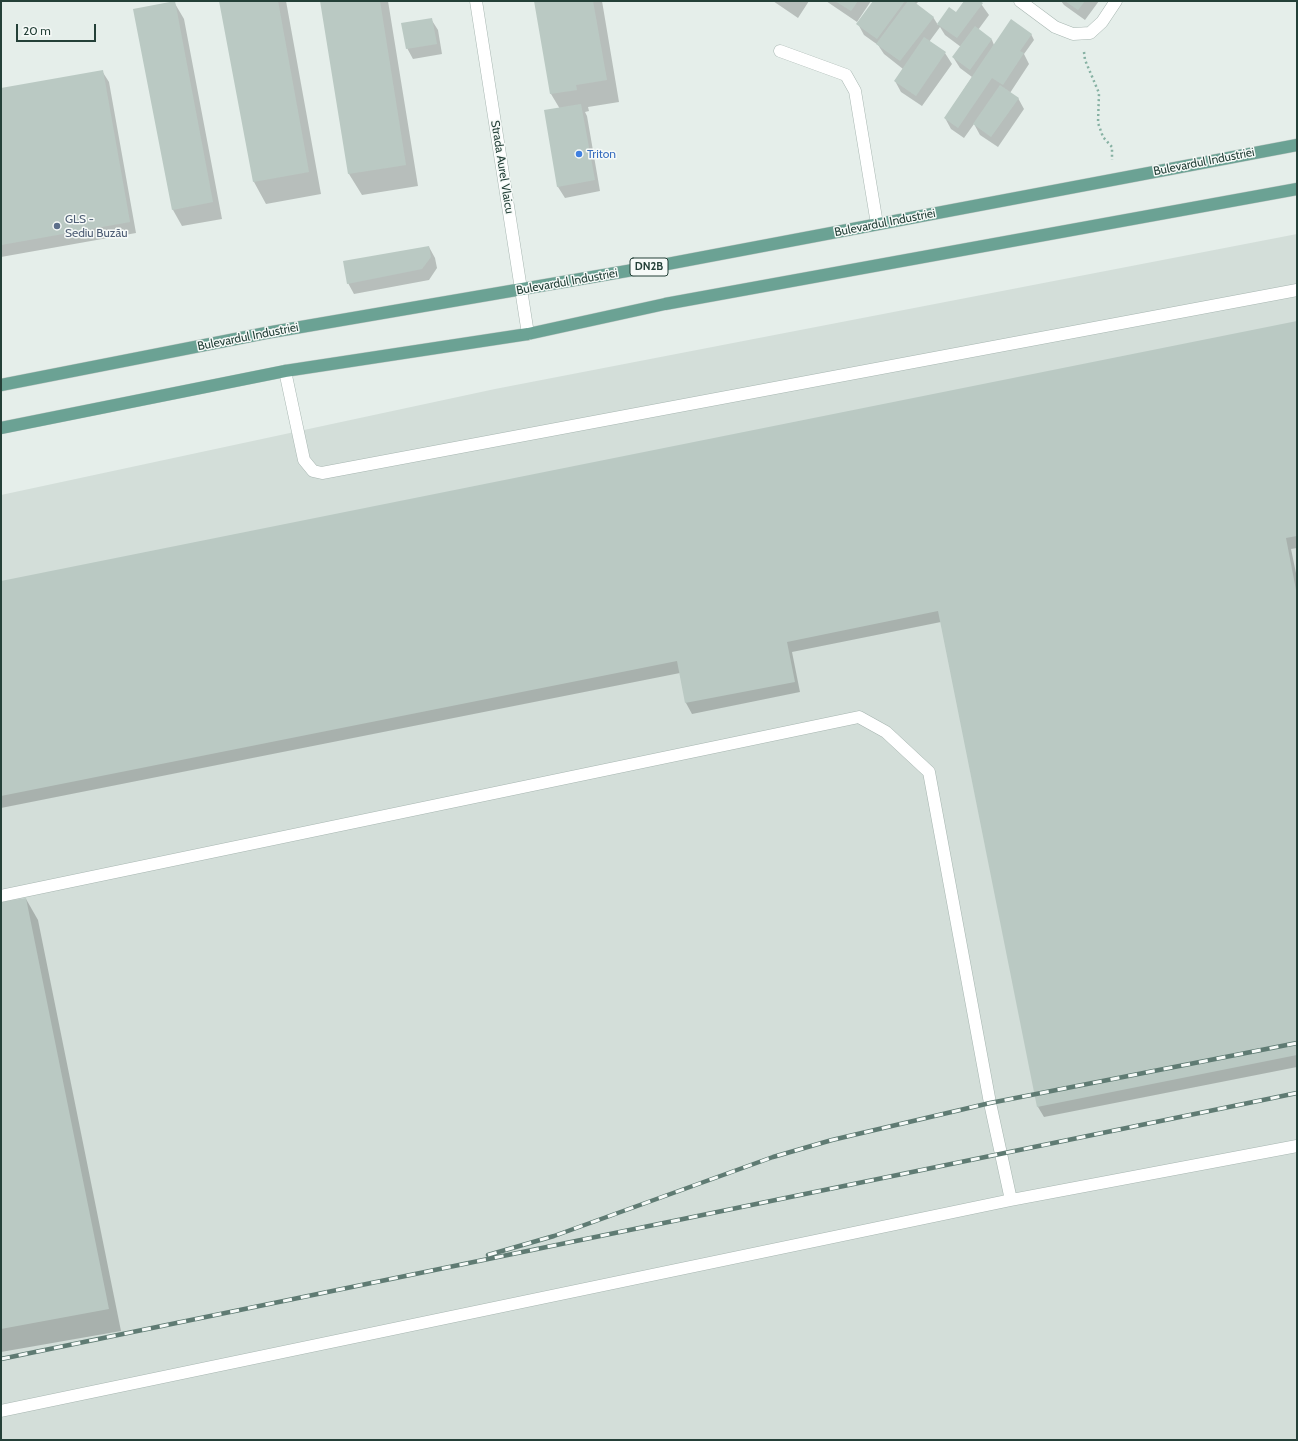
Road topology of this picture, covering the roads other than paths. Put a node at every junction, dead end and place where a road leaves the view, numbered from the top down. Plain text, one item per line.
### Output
1 (476, 1) edge
2 (1020, 1) edge
3 (1116, 1) edge
4 (780, 51) dead end
5 (1297, 144) edge
6 (1297, 189) edge
7 (877, 224) junction
8 (521, 289) junction
9 (1297, 290) edge
10 (528, 334) junction
11 (285, 371) junction
12 (1, 385) edge
13 (1, 428) edge
14 (1, 896) edge
15 (1297, 1146) edge
16 (1011, 1200) junction
17 (1, 1411) edge

1 - 8 street, Strada Aurel Vlaicu
2 - 3 street
4 - 7 street
5 - 7 main road, Bulevardul Industriei / DN2B
6 - 10 main road
7 - 8 main road, Bulevardul Industriei / DN2B
8 - 10 street, Strada Aurel Vlaicu
8 - 12 main road, Bulevardul Industriei / DN2B
9 - 11 street
10 - 11 main road
11 - 13 main road
14 - 16 street
15 - 16 street
16 - 17 street

